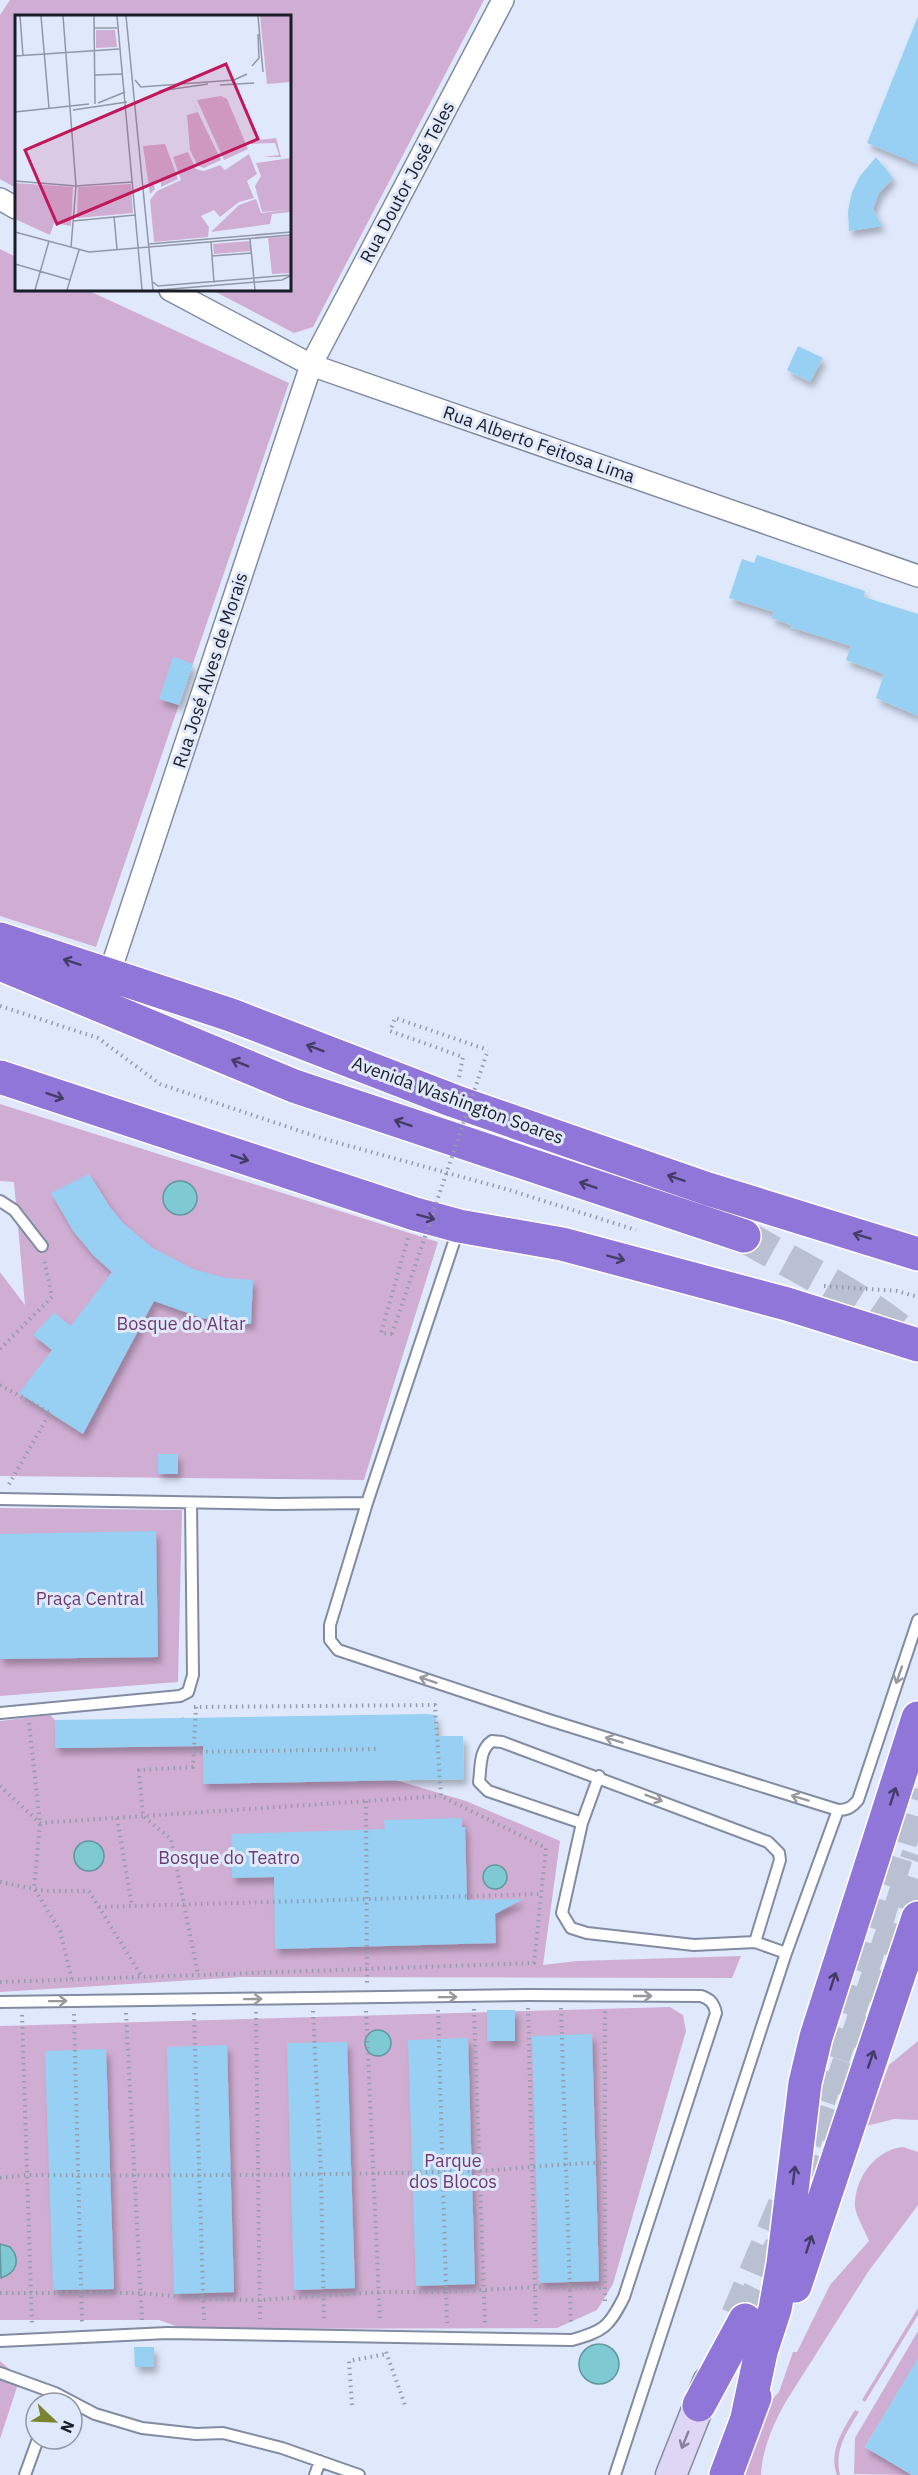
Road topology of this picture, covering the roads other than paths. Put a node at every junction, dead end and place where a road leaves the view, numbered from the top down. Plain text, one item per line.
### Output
1 (503, 0) edge
2 (0, 199) edge
3 (15, 207) edge
4 (172, 291) edge
5 (311, 364) junction
6 (918, 576) edge
7 (0, 939) edge
8 (0, 964) edge
9 (110, 975) junction
10 (0, 1077) edge
11 (0, 1201) edge
12 (459, 1226) junction
13 (744, 1236) tunnel mouth
14 (42, 1246) road end
15 (918, 1254) edge
16 (918, 1345) edge
17 (0, 1499) edge
18 (192, 1503) junction
19 (367, 1503) junction
20 (918, 1620) edge
21 (0, 1713) edge
22 (918, 1718) edge
23 (599, 1776) junction
24 (838, 1810) junction
25 (582, 1823) junction
26 (918, 1918) edge
27 (755, 1942) junction
28 (786, 1953) junction
29 (0, 2002) edge
30 (740, 2318) tunnel mouth
31 (0, 2341) edge
32 (0, 2373) edge
33 (38, 2391) edge
34 (699, 2405) joint
35 (84, 2410) edge
36 (747, 2418) junction
37 (34, 2451) edge
38 (320, 2461) junction
39 (355, 2474) edge
40 (25, 2475) edge
41 (315, 2475) edge
42 (615, 2475) edge
43 (671, 2475) edge
44 (726, 2475) edge

1 - 5 street, Rua Doutor José Teles
2 - 3 street
4 - 5 street, Rua Alberto Feitosa Lima
5 - 6 street, Rua Alberto Feitosa Lima
5 - 9 street, Rua José Alves de Morais
9 -> 7 highway, Avenida Washington Soares
13 -> 8 highway
15 -> 9 highway, Avenida Washington Soares
10 -> 12 highway
11 - 14 lane
12 -> 16 highway
12 - 19 lane
17 - 18 lane
18 - 19 lane
18 - 21 lane
24 -> 19 lane
20 -> 24 lane
36 -> 22 highway
23 - 25 lane
23 - 25 lane
23 -> 27 lane
24 - 28 lane
25 - 27 lane
36 -> 26 highway
27 - 28 lane
28 - 42 lane
29 -> 31 lane
30 - 34 highway
32 - 33 lane
34 -> 43 main road
35 - 38 lane
36 - 44 highway
37 - 40 lane
38 - 39 lane
38 - 41 lane

